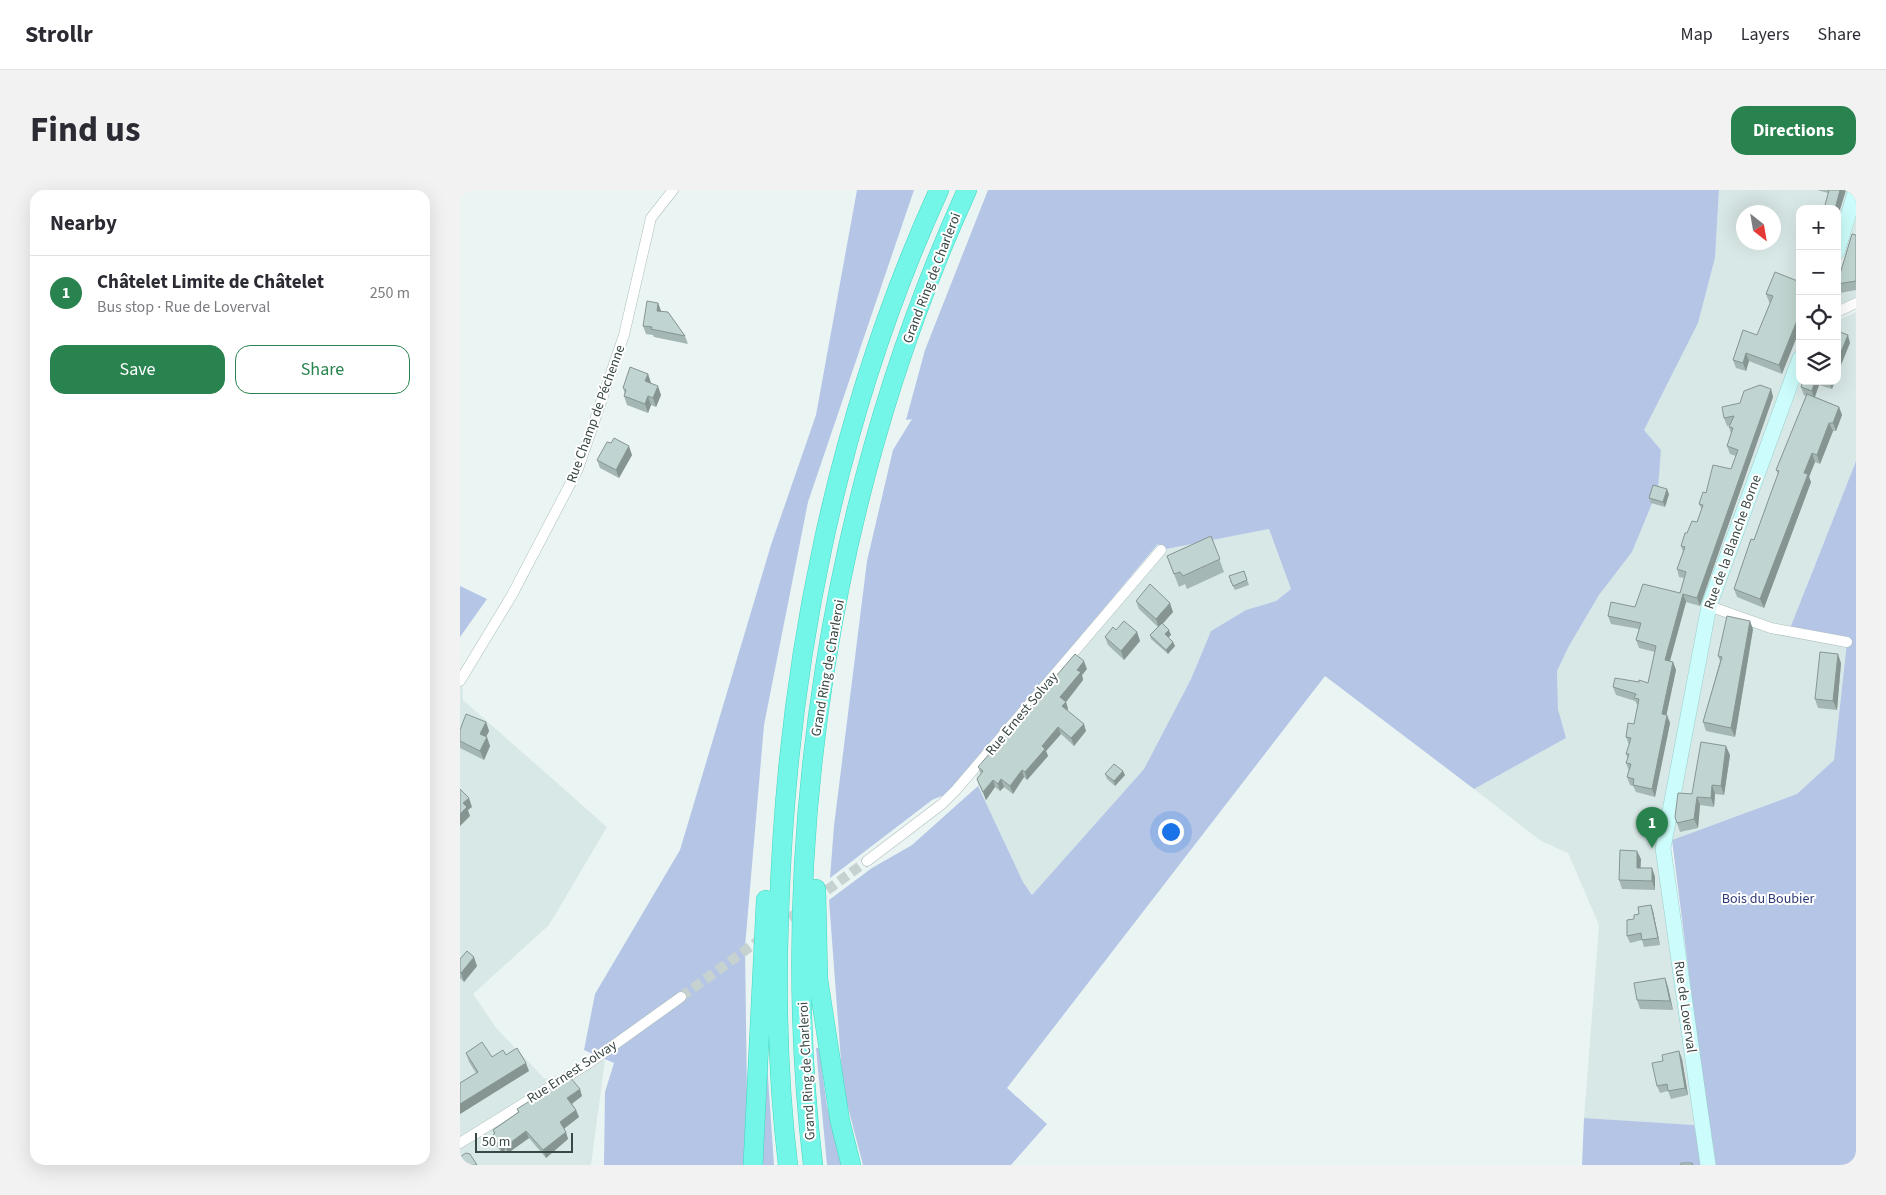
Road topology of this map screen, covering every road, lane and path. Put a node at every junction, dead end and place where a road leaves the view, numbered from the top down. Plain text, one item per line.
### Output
1 (673, 190) edge
2 (939, 190) edge
3 (967, 190) edge
4 (1856, 190) edge
5 (1838, 250) edge
6 (1856, 303) edge
7 (1841, 310) edge
8 (1796, 369) edge
9 (1161, 550) dead end
10 (1709, 606) junction
11 (1847, 642) dead end
12 (463, 666) edge
13 (460, 680) edge
14 (812, 761) junction
15 (1664, 848) joint
16 (780, 849) junction
17 (867, 861) tunnel mouth
18 (681, 997) tunnel mouth
19 (460, 1143) edge
20 (753, 1165) edge
21 (788, 1165) edge
22 (813, 1165) edge
23 (851, 1165) edge
24 (1708, 1165) edge

1 - 12 street, Rue Champ de Péchenne
2 - 16 highway, Grand Ring de Charleroi
3 - 14 highway, Grand Ring de Charleroi
4 - 5 street
6 - 7 street
8 - 10 street, Rue de la Blanche Borne
9 - 17 street, Rue Ernest Solvay
10 - 11 street
10 - 15 street, Rue de la Blanche Borne
12 - 13 street, Rue Champ de Péchenne
14 - 22 highway, Grand Ring de Charleroi
14 - 23 highway
15 - 24 street, Rue de Loverval
16 - 20 highway
16 - 21 highway, Grand Ring de Charleroi
18 - 19 street, Rue Ernest Solvay

